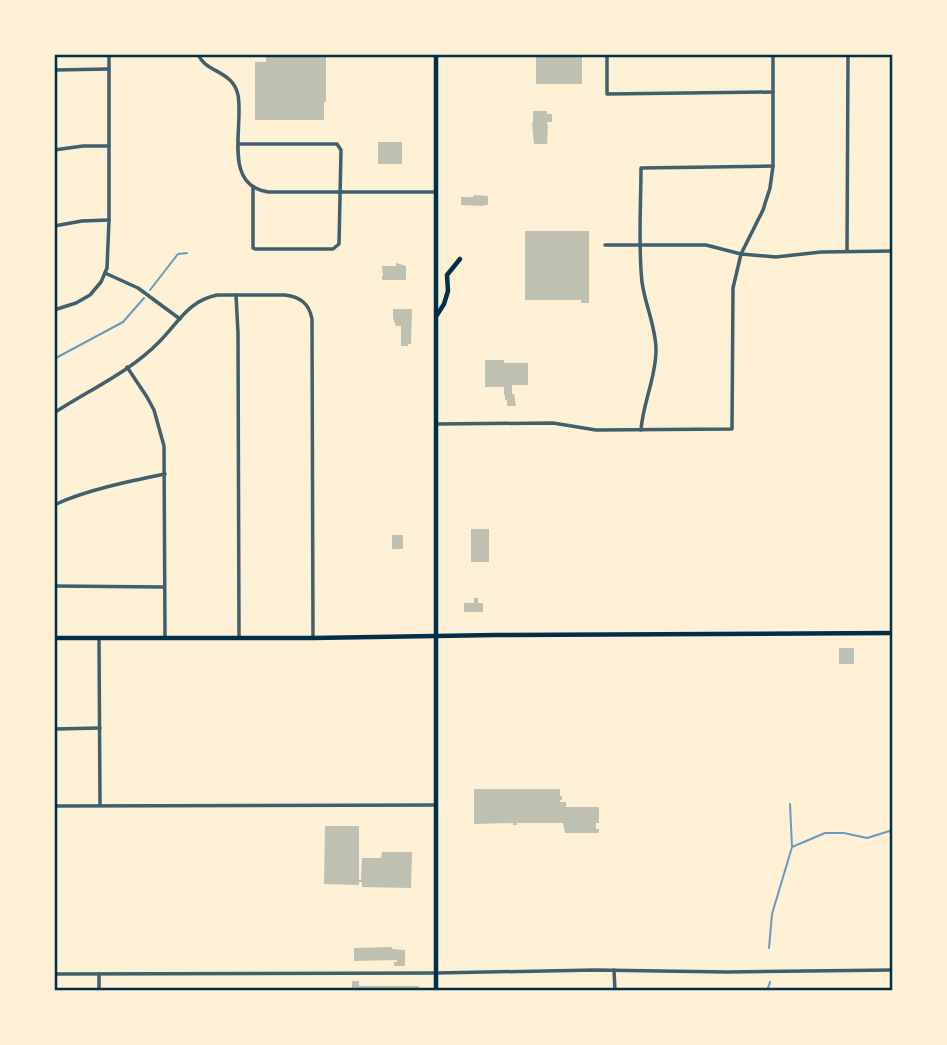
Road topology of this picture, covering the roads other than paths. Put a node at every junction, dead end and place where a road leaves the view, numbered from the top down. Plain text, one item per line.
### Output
1 (109, 54) edge
2 (198, 54) edge
3 (436, 54) edge
4 (607, 54) edge
5 (773, 54) edge
6 (848, 54) edge
7 (109, 69) junction
8 (54, 70) edge
9 (774, 92) junction
10 (239, 144) junction
11 (109, 146) junction
12 (54, 150) edge
13 (773, 166) junction
14 (253, 188) junction
15 (341, 191) junction
16 (436, 191) junction
17 (109, 220) junction
18 (54, 226) edge
19 (605, 245) dead end
20 (642, 245) junction
21 (847, 251) junction
22 (893, 251) edge
23 (741, 254) junction
24 (460, 259) dead end
25 (105, 273) junction
26 (236, 295) junction
27 (54, 310) edge
28 (436, 315) junction
29 (180, 319) junction
30 (127, 367) junction
31 (54, 412) edge
32 (436, 424) junction
33 (641, 430) junction
34 (165, 474) junction
35 (54, 505) edge
36 (54, 586) edge
37 (164, 587) junction
38 (893, 633) edge
39 (436, 636) junction
40 (165, 637) junction
41 (239, 637) junction
42 (54, 638) edge
43 (99, 638) junction
44 (313, 638) junction
45 (100, 728) junction
46 (54, 729) edge
47 (100, 805) junction
48 (436, 805) junction
49 (54, 806) edge
50 (614, 970) junction
51 (893, 970) edge
52 (436, 973) junction
53 (54, 974) edge
54 (99, 974) junction
55 (99, 991) edge
56 (436, 991) edge
57 (615, 991) edge

1 - 7 street
2 - 10 street
3 - 16 main road
4 - 9 street
5 - 9 street
6 - 21 street
7 - 8 street
7 - 11 street
9 - 13 street
10 - 14 street
10 - 15 street
11 - 12 street
11 - 17 street
13 - 20 street
13 - 23 street
14 - 15 street
14 - 15 street
15 - 16 street
16 - 28 main road
17 - 18 street
17 - 25 street
19 - 20 street
20 - 23 street
20 - 33 street
21 - 22 street
21 - 23 street
23 - 33 street
24 - 28 main road
25 - 27 street
25 - 29 street
26 - 29 street
26 - 41 street
26 - 44 street
28 - 32 main road
29 - 30 street
30 - 31 street
30 - 34 street
32 - 33 street
32 - 39 main road
34 - 35 street
34 - 37 street
36 - 37 street
37 - 40 street
38 - 39 main road
39 - 44 main road
39 - 48 main road
40 - 41 main road
40 - 43 main road
41 - 44 main road
42 - 43 main road
43 - 45 street
45 - 46 street
45 - 47 street
47 - 48 street
47 - 49 street
48 - 52 main road
50 - 51 street
50 - 52 street
50 - 57 street
52 - 54 street
52 - 56 main road
53 - 54 street
54 - 55 street

